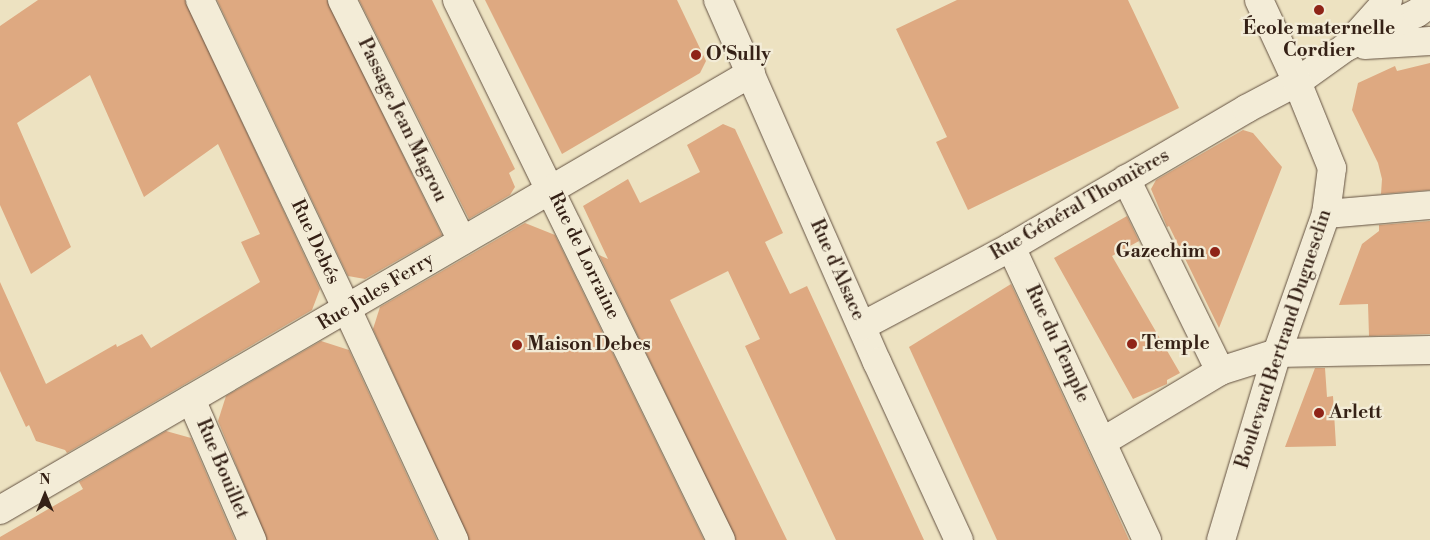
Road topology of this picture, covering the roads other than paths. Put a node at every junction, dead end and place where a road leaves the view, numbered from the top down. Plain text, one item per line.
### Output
1 (200, 0) edge
2 (342, 0) edge
3 (457, 0) edge
4 (718, 0) edge
5 (1259, 0) edge
6 (1388, 0) edge
7 (1430, 4) edge
8 (1430, 41) edge
9 (1346, 47) junction
10 (750, 73) junction
11 (1298, 82) junction
12 (1126, 179) junction
13 (551, 189) junction
14 (1430, 205) edge
15 (1326, 214) junction
16 (462, 241) junction
17 (1011, 247) junction
18 (347, 309) junction
19 (862, 326) junction
20 (1430, 350) edge
21 (1277, 353) junction
22 (1220, 371) junction
23 (191, 399) junction
24 (1102, 442) junction
25 (0, 510) edge
26 (252, 540) edge
27 (454, 540) edge
28 (721, 540) edge
29 (959, 540) edge
30 (1147, 540) edge
31 (1221, 540) edge

1 - 18 street, Rue Debés
2 - 16 street, Passage Jean Magrou
3 - 13 street, Rue de Lorraine
4 - 10 street, Rue d'Alsace
5 - 11 street, Boulevard Bertrand Duguesclin
6 - 9 street
7 - 9 street
8 - 9 street
9 - 11 street, Rue Général Thomières
10 - 13 street, Rue Jules Ferry
10 - 19 street, Rue d'Alsace
11 - 12 street, Rue Général Thomières
11 - 15 street, Boulevard Bertrand Duguesclin
12 - 17 street, Rue Général Thomières
12 - 22 street
13 - 16 street, Rue Jules Ferry
13 - 28 street, Rue de Lorraine
14 - 15 street
15 - 21 street, Boulevard Bertrand Duguesclin
16 - 18 street, Rue Jules Ferry
17 - 19 street, Rue Général Thomières
17 - 24 street, Rue du Temple
18 - 23 street, Rue Jules Ferry
18 - 27 street, Rue Debés
19 - 29 street, Rue d'Alsace
20 - 21 street
21 - 22 street
21 - 31 street, Boulevard Bertrand Duguesclin
22 - 24 street
23 - 25 street, Rue Jules Ferry
23 - 26 street, Rue Bouillet
24 - 30 street, Rue du Temple

